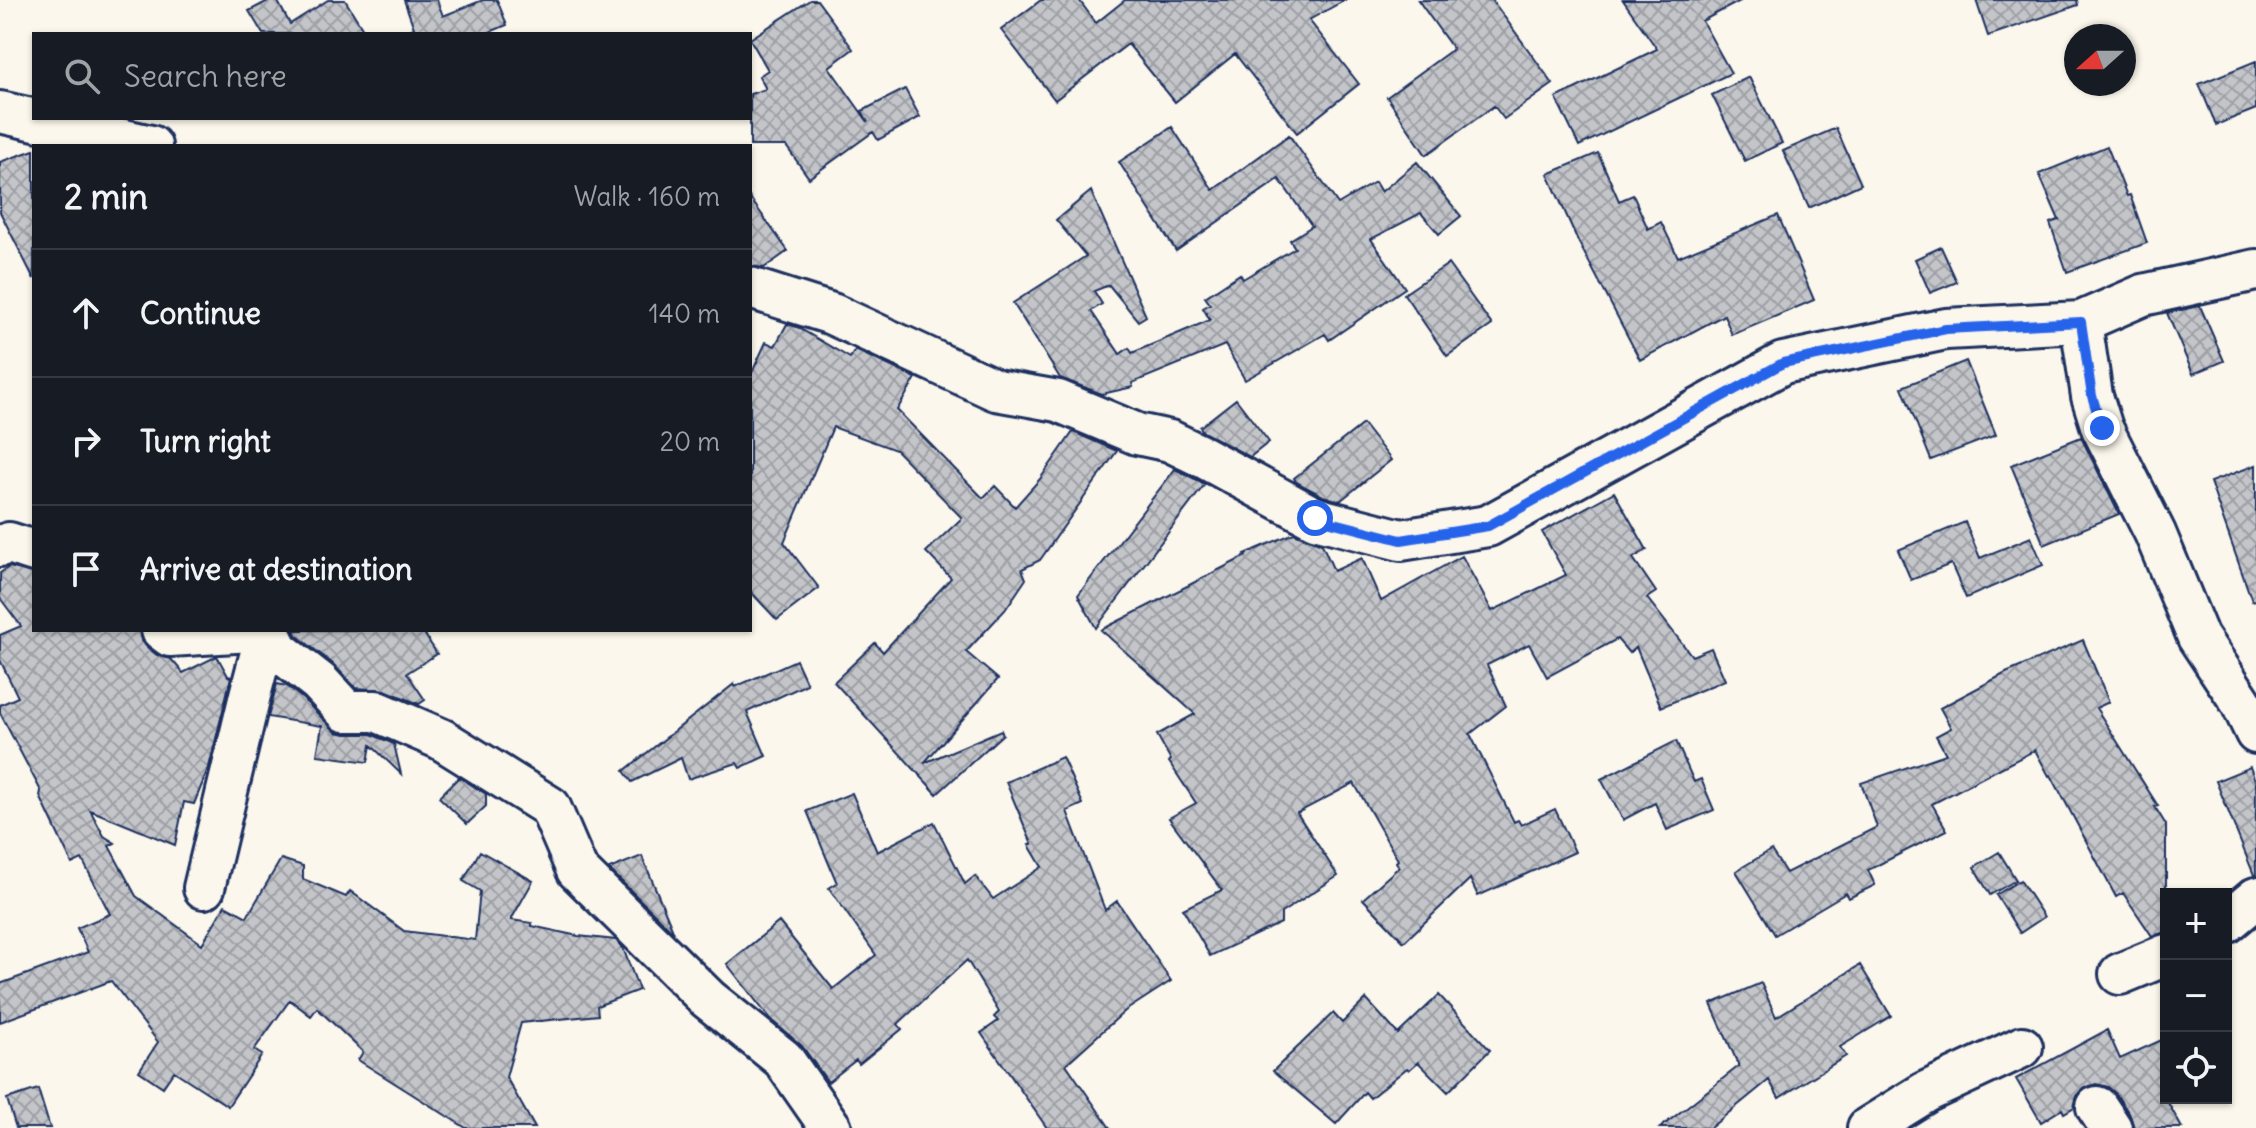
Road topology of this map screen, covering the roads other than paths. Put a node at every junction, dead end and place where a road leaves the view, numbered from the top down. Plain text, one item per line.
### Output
1 (0, 112) edge
2 (32, 119) edge
3 (36, 120) edge
4 (142, 144) edge
5 (2256, 270) edge
6 (752, 289) edge
7 (2081, 322) junction
8 (0, 546) edge
9 (32, 550) edge
10 (165, 632) edge
11 (235, 632) edge
12 (267, 632) edge
13 (269, 632) edge
14 (2256, 733) edge
15 (204, 888) dead end
16 (2256, 898) edge
17 (2232, 918) edge
18 (2160, 957) edge
19 (2120, 974) dead end
20 (2022, 1047) dead end
21 (831, 1128) edge
22 (1868, 1128) edge

1 - 2 street
3 - 4 street
5 - 7 street
6 - 7 street
7 - 14 street
8 - 9 street
10 - 11 street
12 - 15 street
13 - 21 street
16 - 17 street
18 - 19 street
20 - 22 street

